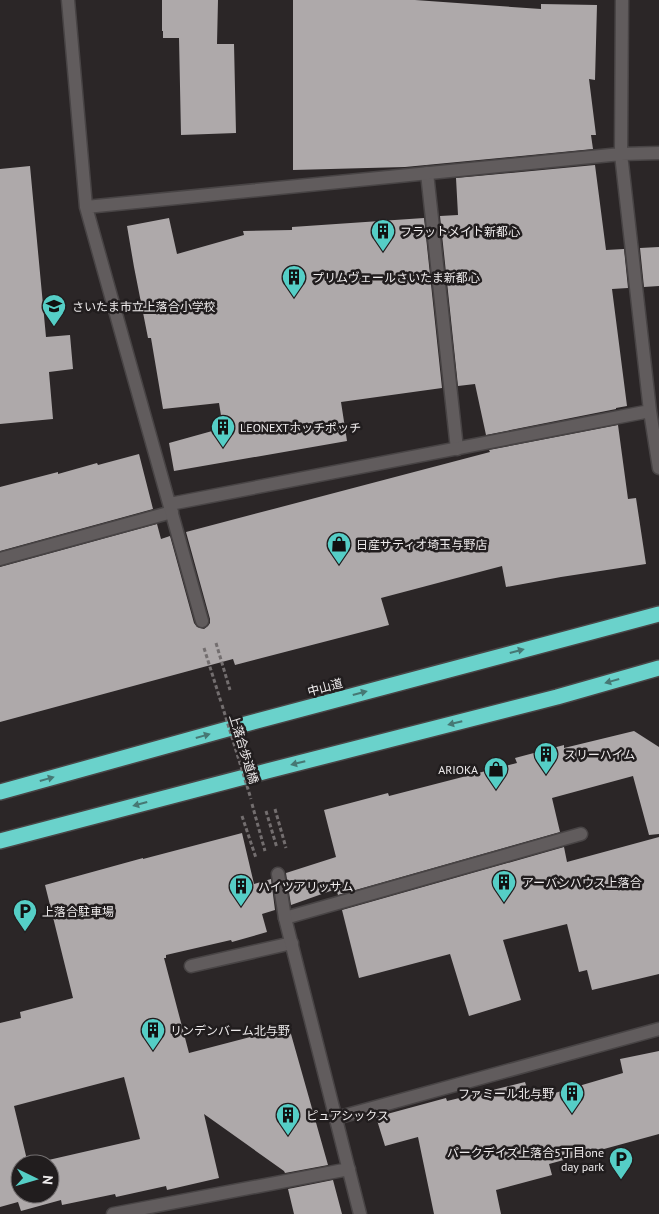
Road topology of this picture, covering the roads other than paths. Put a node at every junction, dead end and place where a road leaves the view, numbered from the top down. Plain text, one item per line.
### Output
1 (68, 0) edge
2 (622, 0) edge
3 (659, 153) edge
4 (620, 154) junction
5 (426, 173) junction
6 (86, 206) junction
7 (650, 411) junction
8 (458, 449) junction
9 (659, 468) edge
10 (171, 508) junction
11 (0, 559) edge
12 (659, 614) edge
13 (202, 621) road end
14 (659, 668) edge
15 (0, 792) edge
16 (581, 834) dead end
17 (0, 842) edge
18 (278, 874) road end
19 (285, 918) junction
20 (292, 943) junction
21 (191, 966) dead end
22 (659, 1029) edge
23 (336, 1118) junction
24 (349, 1169) junction
25 (113, 1214) edge
26 (360, 1214) edge

1 - 6 street
2 - 4 street
3 - 4 street
4 - 5 street
4 - 7 street
5 - 6 street
5 - 8 street
6 - 10 street
7 - 8 street
7 - 9 street
8 - 10 street
10 - 11 street
10 - 13 street
15 -> 12 highway, 中山道
14 -> 17 highway
16 - 19 street
18 - 19 street
19 - 20 street
20 - 21 street
20 - 23 street
22 - 23 street
23 - 24 street
24 - 25 street
24 - 26 street

